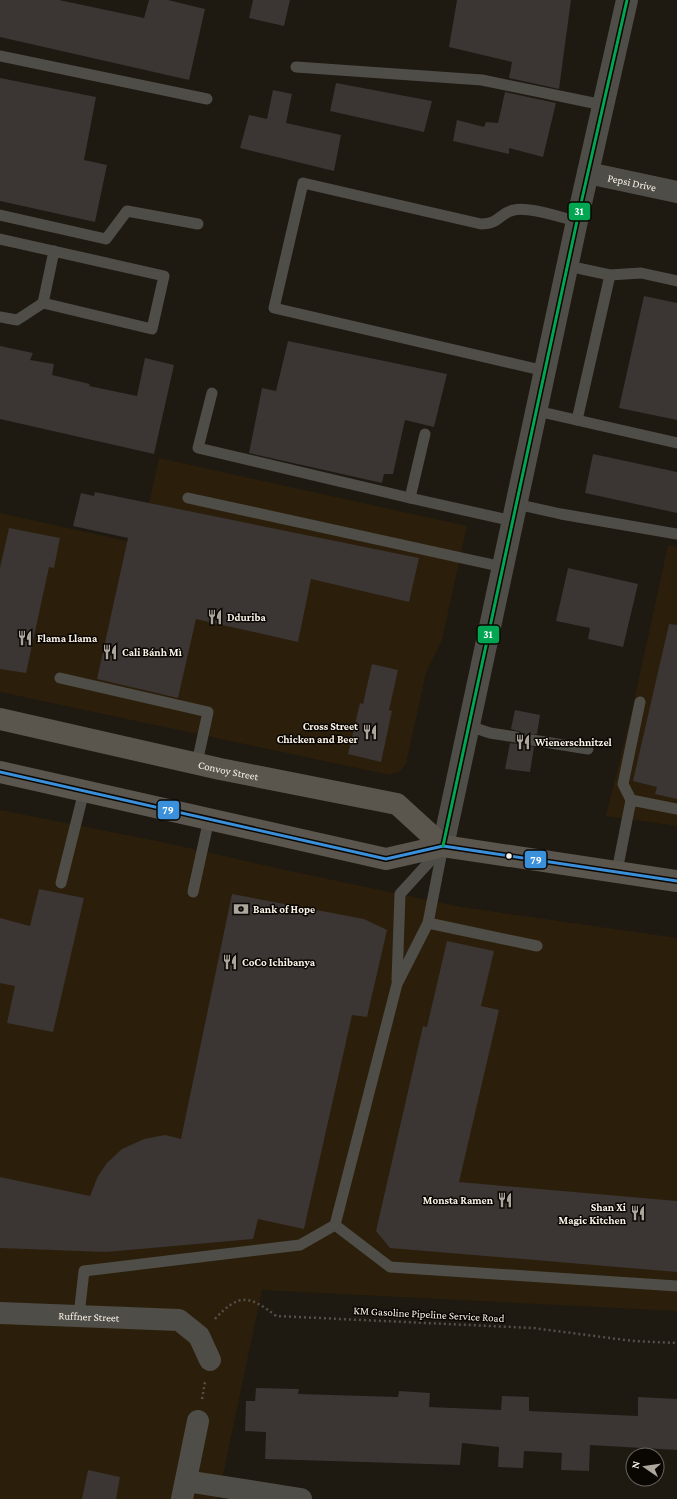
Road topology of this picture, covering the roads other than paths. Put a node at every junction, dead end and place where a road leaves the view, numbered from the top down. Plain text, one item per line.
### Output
1 (627, 0) edge
2 (0, 56) edge
3 (296, 67) dead end
4 (207, 99) dead end
5 (603, 105) junction
6 (588, 173) junction
7 (677, 192) edge
8 (0, 215) edge
9 (577, 221) junction
10 (198, 224) dead end
11 (0, 239) edge
12 (54, 251) junction
13 (568, 266) junction
14 (610, 275) junction
15 (677, 281) edge
16 (43, 303) junction
17 (0, 317) edge
18 (545, 371) junction
19 (212, 393) dead end
20 (537, 411) junction
21 (577, 420) junction
22 (425, 434) dead end
23 (677, 443) edge
24 (188, 498) dead end
25 (410, 498) junction
26 (515, 512) junction
27 (677, 534) edge
28 (503, 567) junction
29 (60, 678) dead end
30 (640, 702) dead end
31 (0, 719) edge
32 (469, 726) junction
33 (516, 738) dead end
34 (532, 740) dead end
35 (588, 750) dead end
36 (197, 763) junction
37 (0, 772) edge
38 (84, 791) junction
39 (631, 800) junction
40 (677, 809) edge
41 (209, 819) junction
42 (443, 846) junction
43 (617, 872) junction
44 (677, 881) edge
45 (61, 882) dead end
46 (193, 892) dead end
47 (428, 923) junction
48 (536, 946) dead end
49 (397, 984) junction
50 (335, 1225) junction
51 (677, 1286) edge
52 (0, 1313) edge
53 (79, 1315) junction
54 (210, 1360) road end
55 (198, 1421) road end
56 (184, 1490) edge
57 (302, 1499) edge

1 - 5 street
2 - 4 lane
3 - 5 lane
5 - 6 street
6 - 7 street, Pepsi Drive
6 - 9 street
8 - 10 lane
9 - 13 street
9 - 18 lane
11 - 12 lane
12 - 16 lane
12 - 16 lane
13 - 14 lane
13 - 18 street
14 - 15 lane
14 - 21 lane
16 - 17 lane
18 - 20 street
19 - 25 lane
20 - 21 lane
20 - 26 street
21 - 23 lane
22 - 25 lane
24 - 28 lane
25 - 26 lane
26 - 27 lane
26 - 28 street
28 - 32 street
29 - 36 lane
30 - 39 lane
31 - 36 main road, Convoy Street
32 - 33 lane
32 - 42 street
34 - 35 lane
36 - 42 main road, Convoy Street
37 - 38 main road
38 - 41 main road
38 - 45 lane
39 - 40 lane
39 - 43 lane
41 - 42 main road
41 - 46 lane
42 - 43 main road
42 - 47 lane
42 - 49 lane
43 - 44 main road
47 - 48 lane
47 - 49 lane
49 - 50 lane
50 - 51 lane
50 - 53 lane
52 - 53 street, Ruffner Street
53 - 54 street, Ruffner Street
55 - 56 street
56 - 57 street

